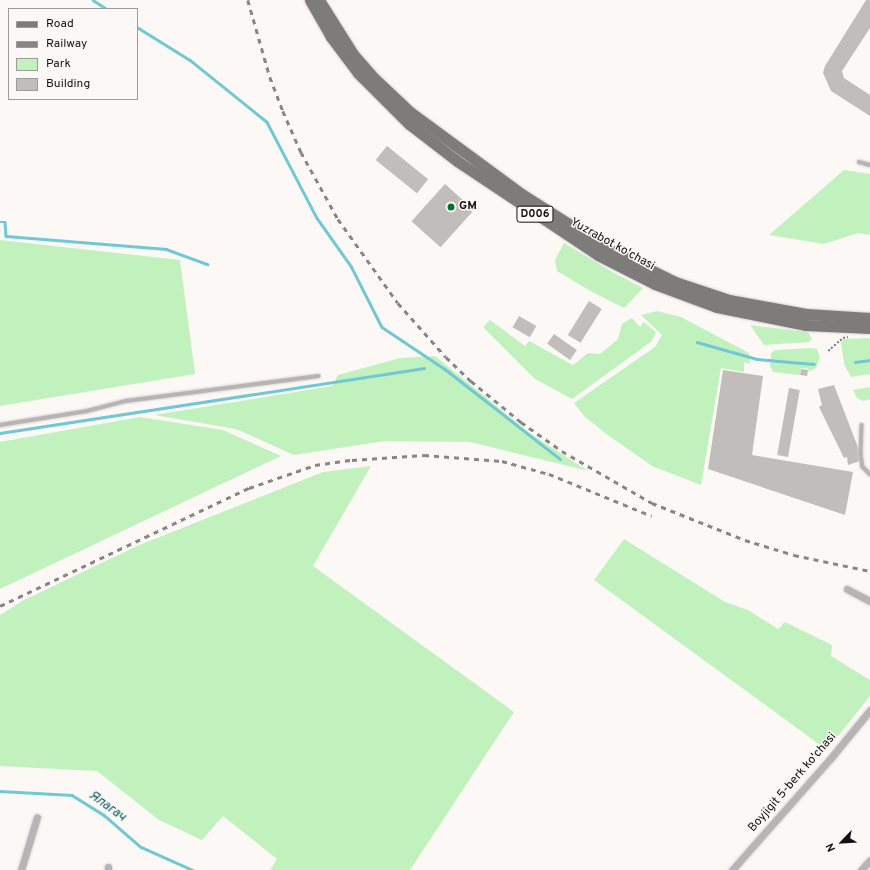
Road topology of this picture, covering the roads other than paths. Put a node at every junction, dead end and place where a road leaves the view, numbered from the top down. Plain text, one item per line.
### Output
1 (310, 0) edge
2 (319, 0) edge
3 (859, 162) dead end
4 (870, 165) edge
5 (870, 318) edge
6 (825, 322) junction
7 (870, 328) edge
8 (318, 376) dead end
9 (0, 425) edge
10 (862, 425) dead end
11 (870, 474) edge
12 (847, 589) dead end
13 (870, 600) edge
14 (870, 710) edge
15 (37, 817) dead end
16 (870, 860) edge
17 (20, 870) edge
18 (732, 870) edge
19 (861, 870) edge

1 - 6 main road, Yuzrabot ko'chasi / D006
2 - 6 main road, Yuzrabot ko'chasi / D006
3 - 4 lane
5 - 6 main road, Yuzrabot ko'chasi / D006
6 - 7 main road, Yuzrabot ko'chasi / D006
8 - 9 lane
10 - 11 lane
12 - 13 street
14 - 18 street, Boyjigit 5-berk ko'chasi
15 - 17 street
16 - 19 street

